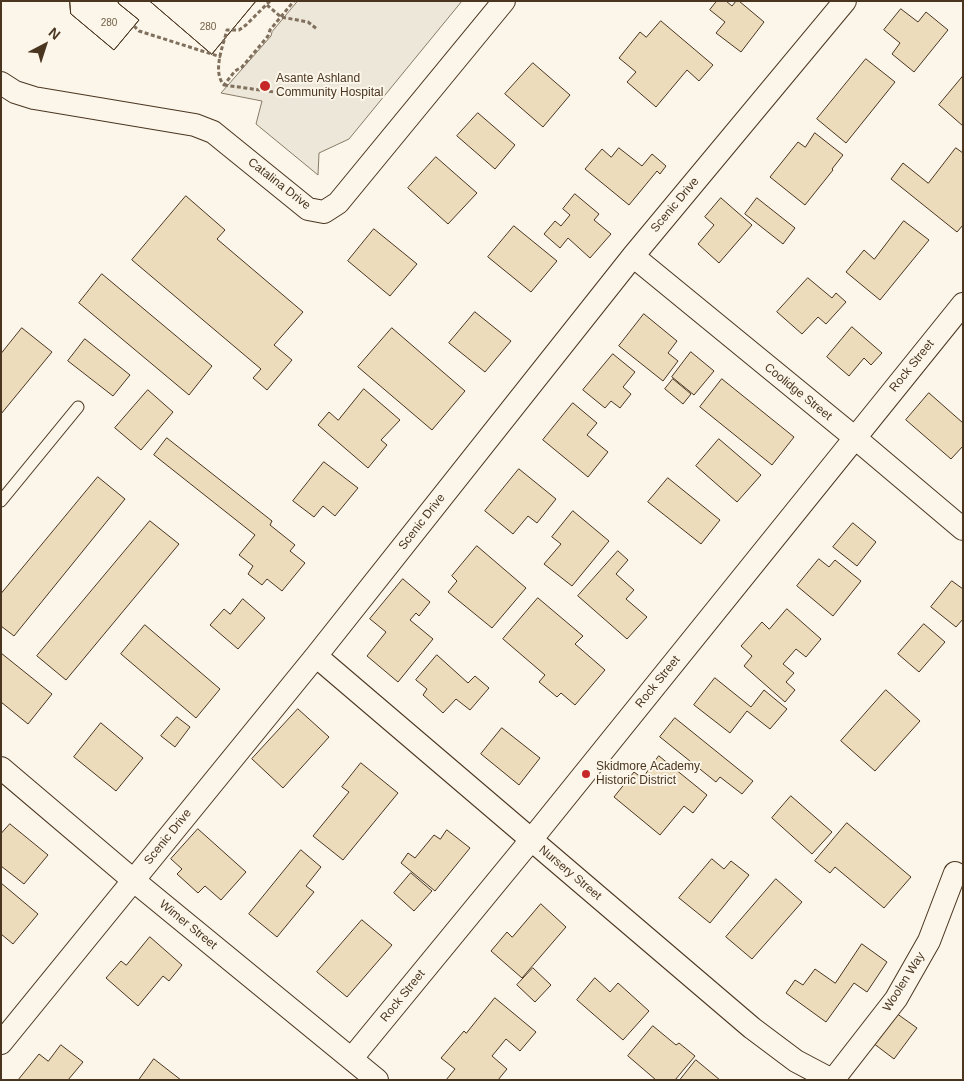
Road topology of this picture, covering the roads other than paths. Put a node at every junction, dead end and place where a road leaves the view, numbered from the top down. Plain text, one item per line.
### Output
1 (504, 1) edge
2 (845, 1) edge
3 (1, 83) edge
4 (633, 256) junction
5 (963, 304) edge
6 (78, 407) dead end
7 (854, 438) junction
8 (1, 501) edge
9 (963, 529) edge
10 (316, 656) junction
11 (1, 768) edge
12 (531, 840) junction
13 (955, 873) dead end
14 (133, 880) junction
15 (1, 1043) edge
16 (352, 1058) junction
17 (378, 1080) edge
18 (832, 1080) edge

1 - 3 street, Catalina Drive
2 - 4 street, Scenic Drive
4 - 7 street, Coolidge Street
4 - 10 street, Scenic Drive
5 - 7 street, Rock Street
6 - 8 lane
7 - 9 street, Coolidge Street
7 - 12 street, Rock Street
10 - 12 street, Nursery Street
10 - 14 street, Scenic Drive
11 - 14 street, Wimer Street
12 - 16 street, Rock Street
12 - 18 street, Nursery Street
13 - 18 street, Woolen Way
14 - 15 street, Scenic Drive
14 - 16 street, Wimer Street
16 - 17 street, Wimer Street

